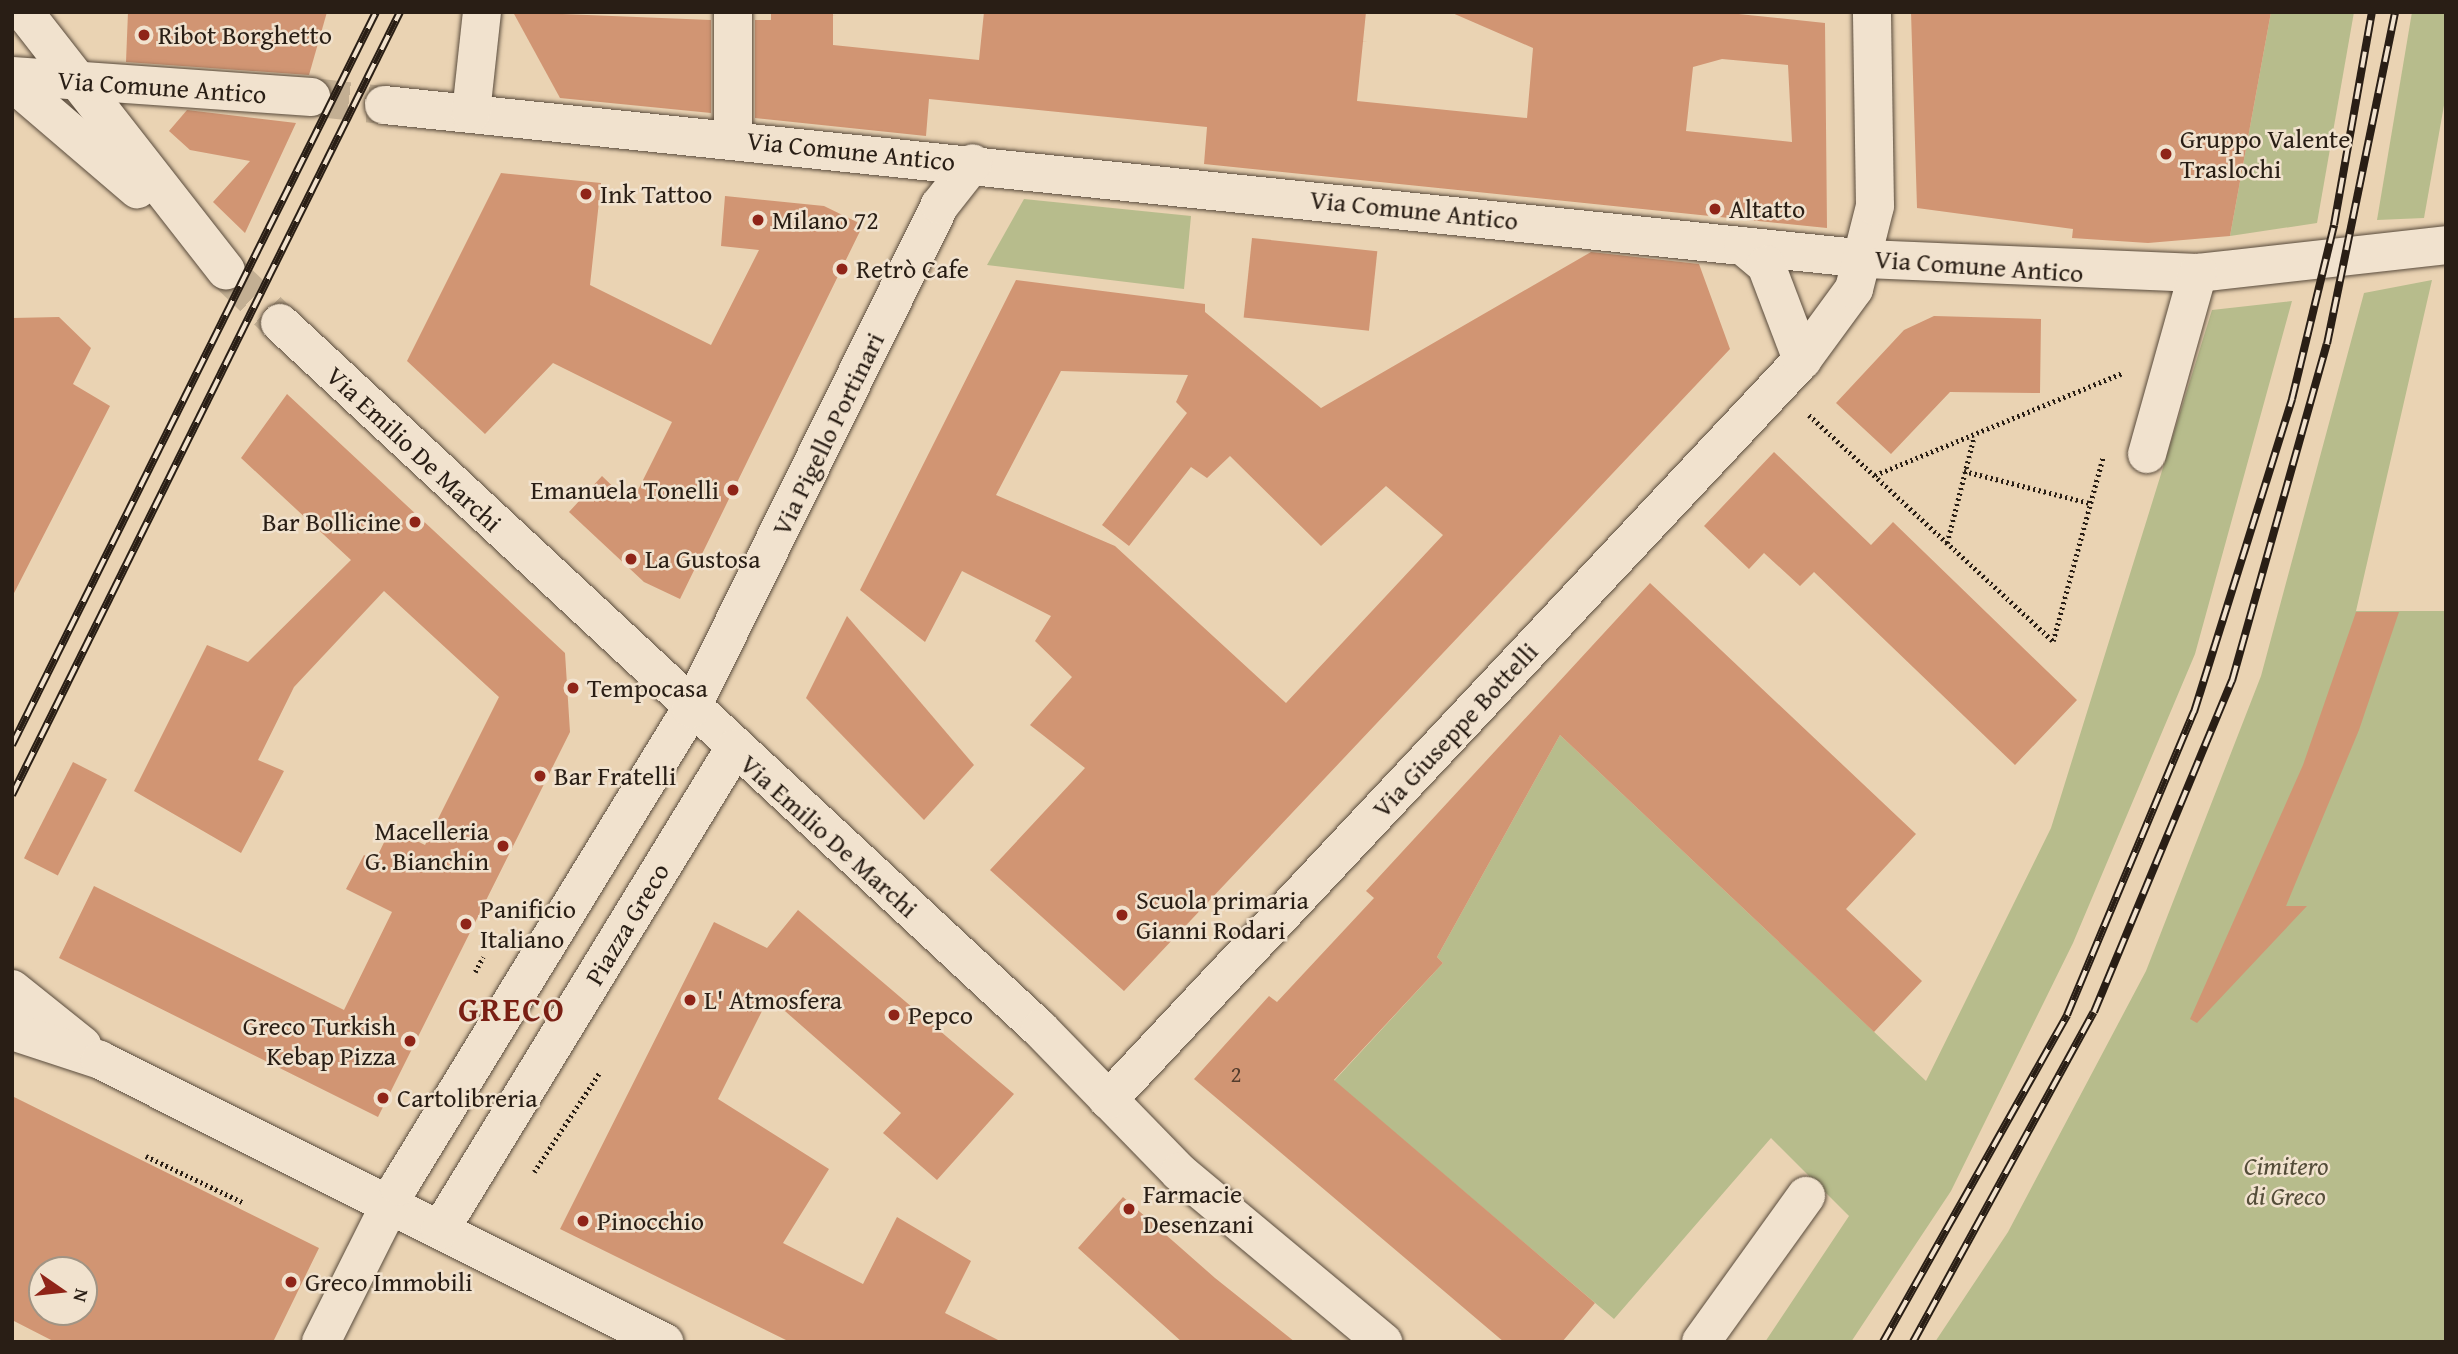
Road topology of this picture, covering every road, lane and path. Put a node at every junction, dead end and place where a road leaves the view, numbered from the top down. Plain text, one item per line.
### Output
1 (24, 12) edge
2 (482, 12) edge
3 (733, 12) edge
4 (1872, 12) edge
5 (12, 76) edge
6 (73, 81) junction
7 (12, 82) edge
8 (311, 97) tunnel mouth
9 (384, 105) tunnel mouth
10 (471, 113) junction
11 (733, 139) junction
12 (973, 163) junction
13 (2446, 245) edge
14 (1743, 246) junction
15 (1866, 259) junction
16 (2198, 273) junction
17 (280, 323) tunnel mouth
18 (2128, 361) dead end
19 (1791, 372) junction
20 (2125, 372) junction
21 (2122, 386) dead end
22 (1974, 435) junction
23 (2104, 451) dead end
24 (2147, 454) dead end
25 (1964, 471) junction
26 (1875, 475) junction
27 (2090, 503) junction
28 (1947, 542) junction
29 (691, 709) junction
30 (734, 749) junction
31 (12, 989) edge
32 (12, 1031) edge
33 (100, 1060) junction
34 (600, 1072) dead end
35 (1108, 1100) junction
36 (146, 1156) dead end
37 (534, 1172) dead end
38 (1806, 1196) dead end
39 (244, 1203) dead end
40 (390, 1205) junction
41 (440, 1230) junction
42 (321, 1342) edge
43 (664, 1342) edge
44 (1383, 1342) edge
45 (1700, 1342) edge

1 - 6 street
2 - 10 street
3 - 11 street
4 - 15 street, Via Giuseppe Bottelli
5 - 6 street, Via Comune Antico
6 - 7 street
6 - 8 street, Via Comune Antico
9 - 10 street, Via Comune Antico
10 - 11 street, Via Comune Antico
11 - 12 street, Via Comune Antico
12 - 14 street, Via Comune Antico
12 - 29 street, Via Pigello Portinari
13 - 16 street, Via Comune Antico
14 - 15 street, Via Comune Antico
14 - 19 street
15 - 16 street, Via Comune Antico
15 - 19 street, Via Giuseppe Bottelli
16 - 24 street
17 - 29 street, Via Emilio De Marchi
18 - 20 path
19 - 26 path
19 - 35 street, Via Giuseppe Bottelli
20 - 21 path
20 - 22 path
22 - 25 path
22 - 26 path
23 - 27 path
25 - 27 path
25 - 28 path
26 - 28 path
27 - 28 path
29 - 30 street, Via Emilio De Marchi
29 - 40 street
30 - 35 street, Via Emilio De Marchi
30 - 41 street, Piazza Greco
31 - 33 street
32 - 33 street
33 - 40 street
34 - 37 path
35 - 44 street, Via Emilio De Marchi
36 - 39 path
38 - 45 street
40 - 41 street
40 - 42 street
41 - 43 street

